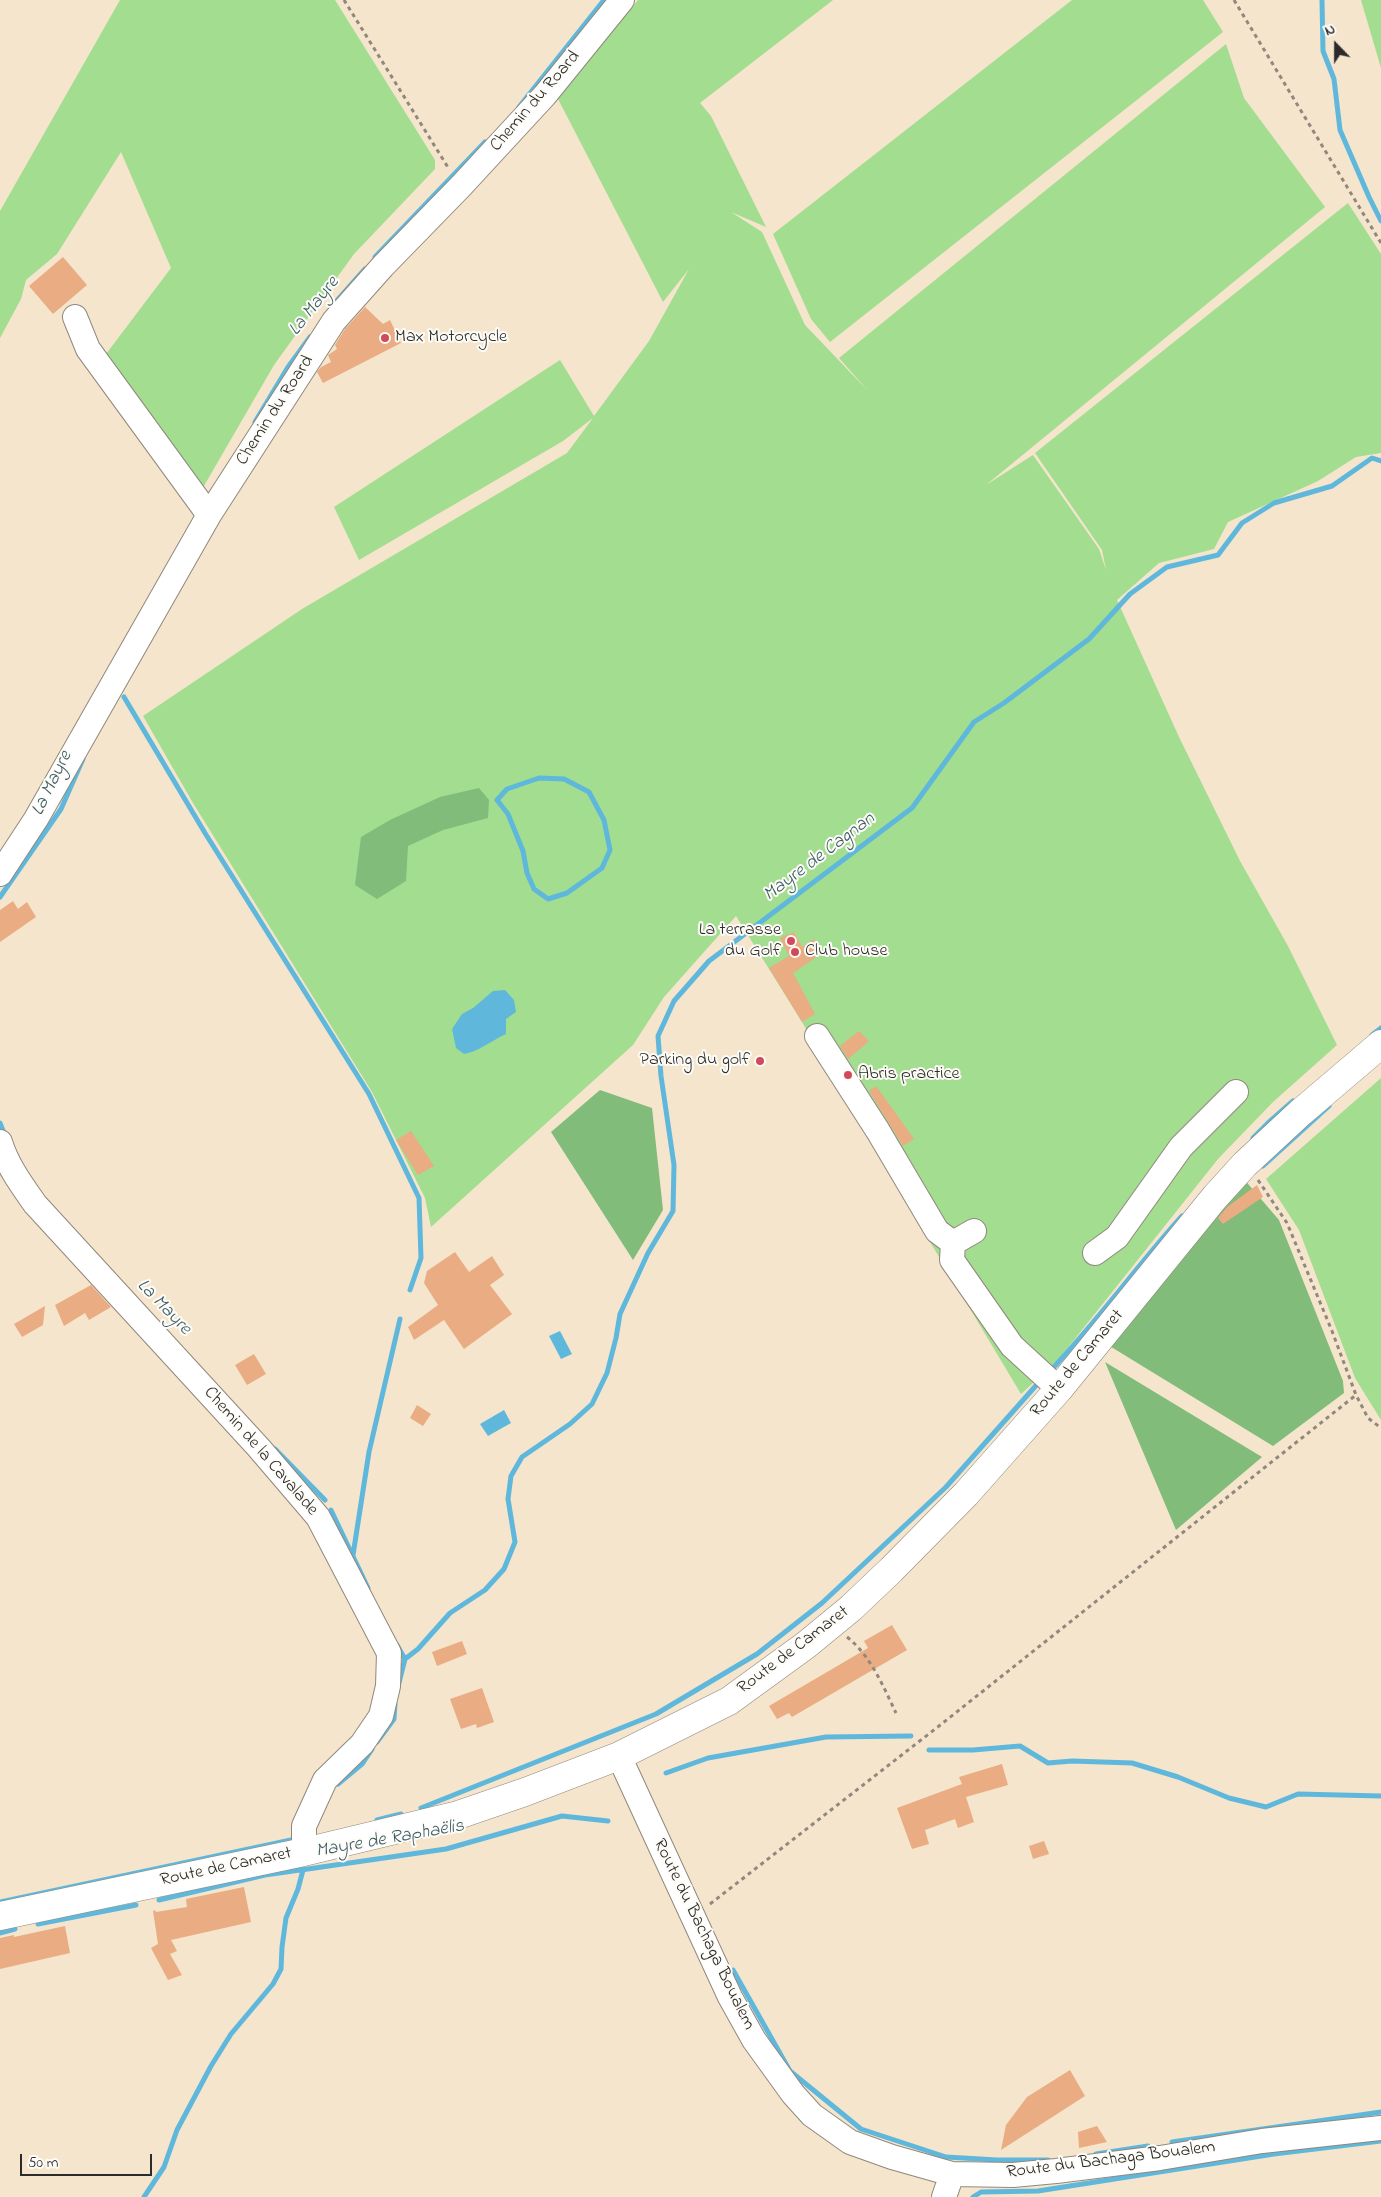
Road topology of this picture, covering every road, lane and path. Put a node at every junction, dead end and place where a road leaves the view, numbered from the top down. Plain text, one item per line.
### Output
1 (344, 0) edge
2 (622, 0) edge
3 (1234, 0) edge
4 (461, 186) junction
5 (1381, 243) edge
6 (75, 317) dead end
7 (209, 515) junction
8 (0, 874) edge
9 (817, 1036) dead end
10 (1381, 1044) edge
11 (1236, 1092) dead end
12 (0, 1142) edge
13 (1245, 1164) junction
14 (974, 1231) dead end
15 (953, 1243) junction
16 (1095, 1253) dead end
17 (1059, 1389) junction
18 (1356, 1396) junction
19 (1381, 1428) edge
20 (831, 1624) junction
21 (896, 1713) dead end
22 (619, 1756) junction
23 (325, 1847) junction
24 (0, 1916) edge
25 (693, 1917) junction
26 (1381, 2128) edge
27 (952, 2174) junction
28 (944, 2197) edge

1 - 4 path
2 - 4 street, Chemin du Roard
3 - 5 path
4 - 7 street, Chemin du Roard
6 - 7 street
7 - 8 street, Chemin du Roard
9 - 15 street
10 - 13 main road, Route de Camaret
11 - 16 street
12 - 23 street, Chemin de la Cavalade
13 - 17 main road, Route de Camaret
13 - 18 path
14 - 15 street
15 - 17 street
17 - 20 main road, Route de Camaret
18 - 19 path
18 - 25 path
20 - 21 path
20 - 22 main road, Route de Camaret
22 - 23 main road, Route de Camaret
22 - 25 street, Route du Bachaga Boualem
23 - 24 main road, Route de Camaret
25 - 27 street, Route du Bachaga Boualem
26 - 27 street, Route du Bachaga Boualem
27 - 28 street

